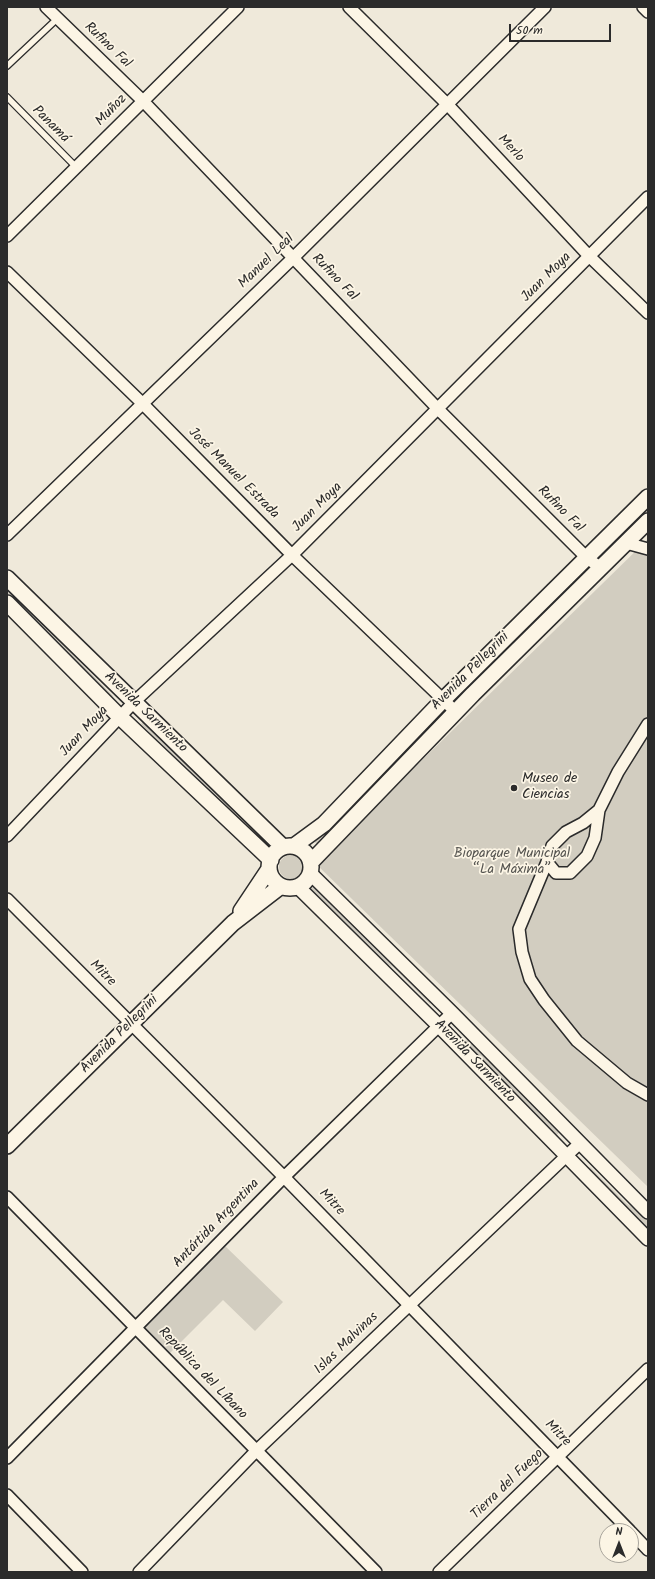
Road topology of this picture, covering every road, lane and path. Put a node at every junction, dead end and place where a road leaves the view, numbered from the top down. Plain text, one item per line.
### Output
1 (46, 7) edge
2 (238, 7) edge
3 (349, 7) edge
4 (545, 7) edge
5 (643, 7) edge
6 (648, 12) edge
7 (58, 18) junction
8 (7, 66) edge
9 (143, 101) junction
10 (8, 102) edge
11 (448, 105) junction
12 (77, 168) junction
13 (648, 197) edge
14 (7, 236) edge
15 (589, 256) junction
16 (294, 258) junction
17 (7, 272) edge
18 (648, 313) edge
19 (142, 403) junction
20 (438, 409) junction
21 (648, 497) edge
22 (648, 521) edge
23 (7, 535) edge
24 (626, 543) junction
25 (648, 549) edge
26 (292, 555) junction
27 (587, 558) junction
28 (600, 568) junction
29 (7, 578) edge
30 (7, 603) edge
31 (443, 700) junction
32 (134, 702) junction
33 (456, 712) junction
34 (120, 717) junction
35 (648, 724) edge
36 (599, 810) junction
37 (7, 836) edge
38 (289, 847) junction
39 (547, 862) junction
40 (270, 865) junction
41 (311, 868) junction
42 (281, 886) junction
43 (298, 887) junction
44 (7, 899) edge
45 (233, 923) junction
46 (452, 1013) junction
47 (131, 1024) junction
48 (439, 1026) junction
49 (648, 1095) edge
50 (580, 1143) junction
51 (7, 1146) edge
52 (567, 1156) junction
53 (284, 1177) junction
54 (7, 1198) edge
55 (648, 1212) edge
56 (648, 1239) edge
57 (409, 1306) junction
58 (136, 1328) junction
59 (648, 1369) edge
60 (256, 1451) junction
61 (559, 1457) junction
62 (7, 1458) edge
63 (7, 1495) edge
64 (621, 1523) edge
65 (639, 1541) edge
66 (648, 1550) edge
67 (82, 1572) edge
68 (139, 1572) edge
69 (376, 1572) edge
70 (439, 1572) edge

1 - 7 street, Rufino Fal
2 - 9 street, Muñoz
3 - 11 street, Merlo
4 - 11 street, Manuel Leal
5 - 6 street
7 - 8 lane
7 - 9 street, Rufino Fal
9 - 12 street, Muñoz
9 - 16 street, Rufino Fal
10 - 12 lane, Panamá
11 - 15 street, Merlo
11 - 16 street, Manuel Leal
12 - 14 street, Muñoz
13 - 15 street, Juan Moya
15 - 18 street, Merlo
15 - 20 street, Juan Moya
16 - 19 street, Manuel Leal
16 - 20 street, Rufino Fal
17 - 19 street, José Manuel Estrada
19 - 23 street, Manuel Leal
19 - 26 street, José Manuel Estrada
20 - 26 street, Juan Moya
20 - 27 street, Rufino Fal
21 - 27 main road, Avenida Pellegrini
22 - 24 main road, Avenida Pellegrini
24 - 25 street
24 - 28 main road, Avenida Pellegrini
26 - 31 street, José Manuel Estrada
26 - 32 street, Juan Moya
27 - 28 street, Rufino Fal
27 - 31 main road, Avenida Pellegrini
28 - 33 main road, Avenida Pellegrini
29 - 32 main road, Avenida Sarmiento
30 - 34 main road, Avenida Sarmiento
31 - 33 street, José Manuel Estrada
31 - 38 main road, Avenida Pellegrini
32 - 34 street, Juan Moya
32 - 38 main road, Avenida Sarmiento
33 - 41 main road, Avenida Pellegrini
34 - 37 street, Juan Moya
34 - 40 main road, Avenida Sarmiento
35 - 36 street
36 - 39 street
36 - 39 street
38 - 40 main road
38 - 41 main road
39 - 49 street
40 - 42 main road
40 - 45 main road, Avenida Pellegrini
41 - 43 main road
41 - 46 street, Avenida Sarmiento
42 - 43 main road
42 - 45 main road, Avenida Pellegrini
43 - 48 street, Avenida Sarmiento
44 - 47 street, Mitre
45 - 47 main road, Avenida Pellegrini
46 - 48 street, Antártida Argentina
46 - 50 street, Avenida Sarmiento
47 - 51 main road, Avenida Pellegrini
47 - 53 street, Mitre
48 - 52 street, Avenida Sarmiento
48 - 53 street, Antártida Argentina
50 - 52 street, Islas Malvinas
50 - 55 street, Avenida Sarmiento
52 - 56 street, Avenida Sarmiento
52 - 57 street, Islas Malvinas
53 - 57 street, Mitre
53 - 58 street, Antártida Argentina
54 - 58 street, República del Líbano
57 - 60 street, Islas Malvinas
57 - 61 street, Mitre
58 - 60 street, República del Líbano
58 - 62 street, Antártida Argentina
59 - 61 street, Tierra del Fuego
60 - 68 street, Islas Malvinas
60 - 69 street, República del Líbano
61 - 64 street, Mitre
61 - 70 street, Tierra del Fuego
63 - 67 street
65 - 66 street, Mitre

